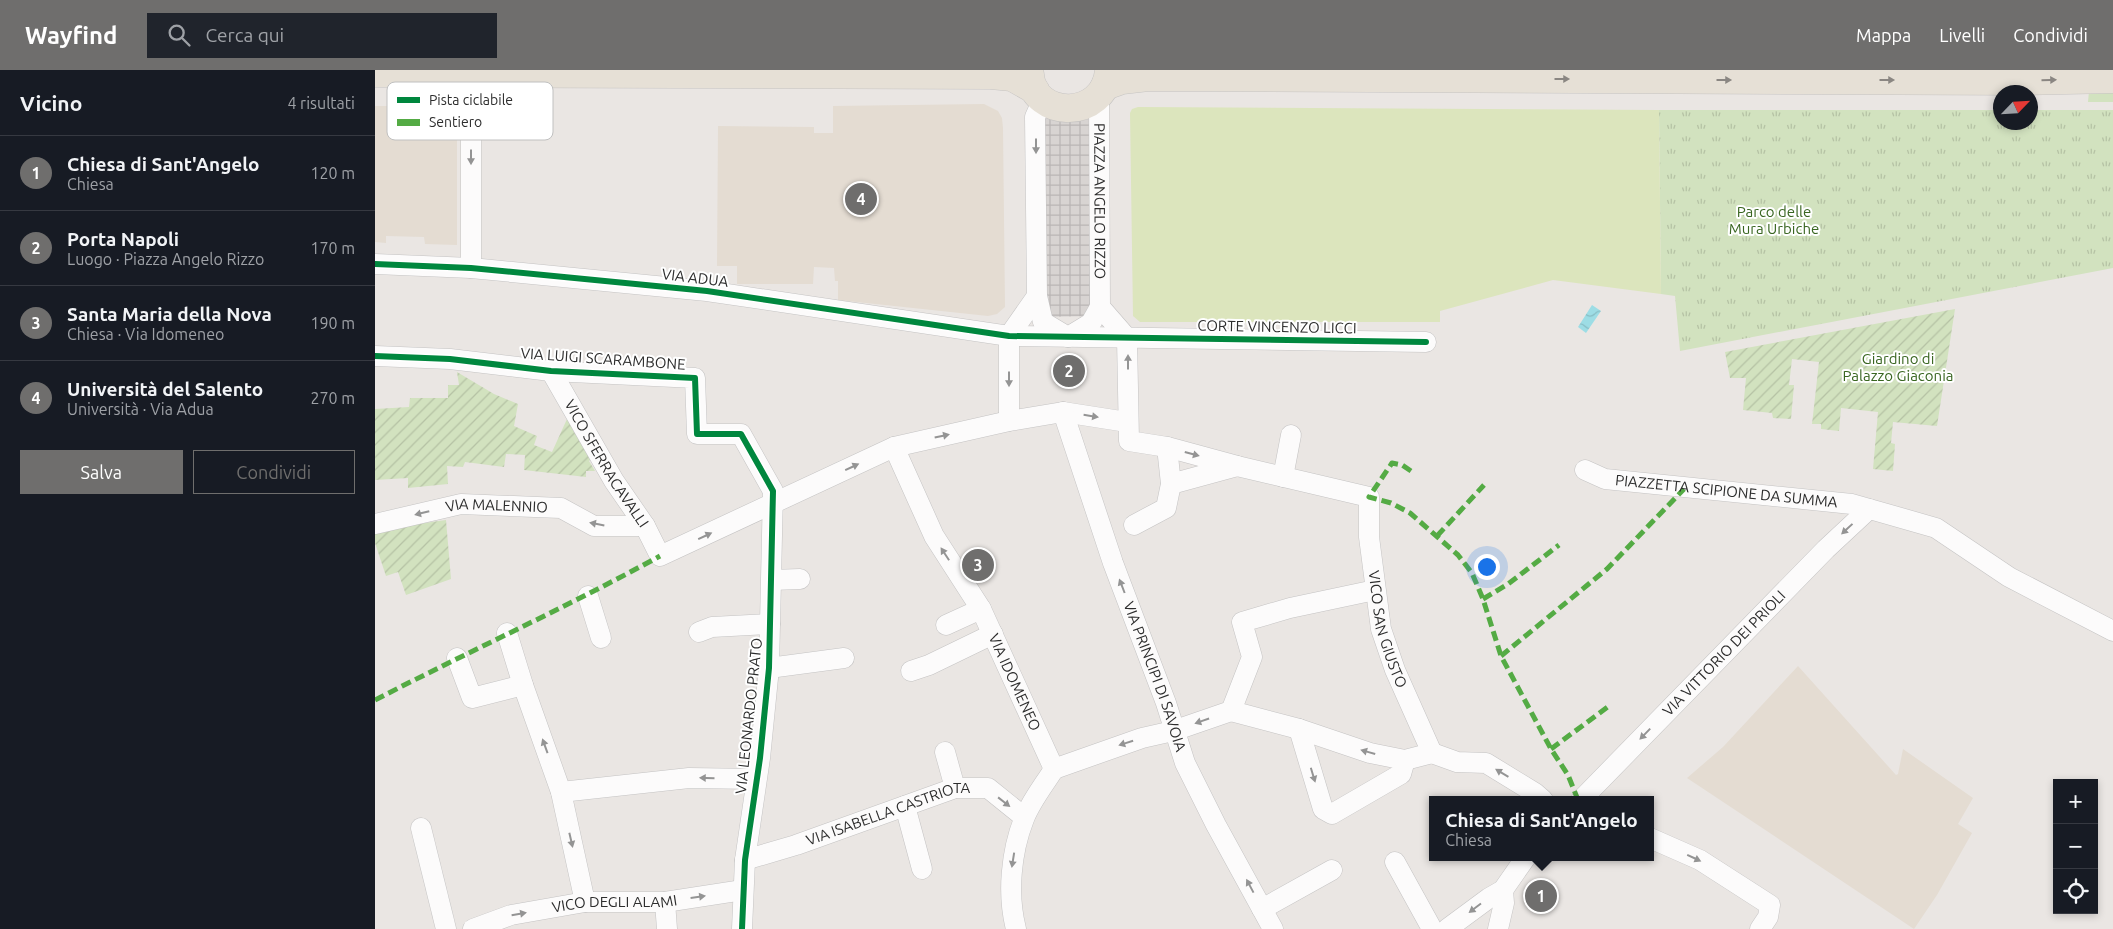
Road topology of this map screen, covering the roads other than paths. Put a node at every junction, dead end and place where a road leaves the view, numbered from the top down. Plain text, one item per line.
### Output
1 (471, 73) junction
2 (375, 74) edge
3 (1461, 74) edge
4 (2113, 79) edge
5 (471, 82) edge
6 (1105, 84) edge
7 (1036, 87) edge
8 (471, 140) edge
9 (375, 264) edge
10 (471, 268) junction
11 (1037, 296) junction
12 (1100, 307) junction
13 (1009, 336) junction
14 (1068, 337) junction
15 (1127, 338) junction
16 (1426, 342) dead end
17 (375, 356) edge
18 (551, 371) junction
19 (1063, 412) junction
20 (1009, 422) junction
21 (1127, 422) junction
22 (1291, 435) dead end
23 (894, 447) junction
24 (1167, 447) junction
25 (759, 464) joint
26 (1237, 466) junction
27 (1585, 470) dead end
28 (1283, 477) junction
29 (1171, 484) junction
30 (773, 504) junction
31 (1869, 509) junction
32 (377, 519) edge
33 (1134, 525) dead end
34 (645, 526) junction
35 (800, 579) dead end
36 (772, 580) junction
37 (1375, 590) junction
38 (588, 596) dead end
39 (981, 609) junction
40 (770, 624) junction
41 (946, 625) dead end
42 (2113, 631) edge
43 (699, 632) dead end
44 (507, 633) dead end
45 (993, 634) junction
46 (601, 638) dead end
47 (457, 658) dead end
48 (844, 658) dead end
49 (769, 668) junction
50 (911, 671) dead end
51 (523, 685) junction
52 (1231, 711) junction
53 (1299, 729) junction
54 (1173, 731) junction
55 (945, 752) dead end
56 (1432, 753) junction
57 (1405, 760) junction
58 (1054, 769) junction
59 (756, 779) junction
60 (955, 788) junction
61 (561, 792) junction
62 (1538, 796) edge
63 (1585, 796) edge
64 (905, 806) junction
65 (1025, 817) junction
66 (421, 828) dead end
67 (1654, 840) edge
68 (745, 860) junction
69 (1523, 861) edge
70 (1395, 862) dead end
71 (922, 869) dead end
72 (1332, 870) dead end
73 (743, 890) junction
74 (1503, 890) junction
75 (585, 902) junction
76 (665, 902) junction
77 (1262, 909) junction
78 (484, 927) edge
79 (446, 929) edge
80 (667, 929) edge
81 (742, 929) edge
82 (1016, 929) edge
83 (1273, 929) edge
84 (1432, 929) edge
85 (1447, 929) edge
86 (1498, 929) edge
87 (1760, 929) edge

1 - 2 main road
1 -> 5 street
1 - 7 main road
3 -> 4 main road
3 - 6 main road
6 - 7 main road
6 - 12 street, PIAZZA ANGELO RIZZO
7 -> 11 street
8 -> 10 street
9 - 10 street, VIA ADUA
10 - 13 street, VIA ADUA
11 - 13 street
11 - 14 street
12 - 14 street
12 - 15 street
13 - 14 street
13 -> 20 street
14 - 15 street
15 - 16 street, CORTE VINCENZO LICCI
21 -> 15 street
17 - 18 street, VIA LUIGI SCARAMBONE
18 - 25 street, VIA LUIGI SCARAMBONE
18 - 34 street, VICO SFERRACAVALLI
19 - 20 street
19 -> 21 street
54 -> 19 street, VIA PRINCIPI DI SAVOIA
23 -> 20 street
21 - 24 street
22 - 28 street
30 -> 23 street
39 -> 23 street, VIA IDOMENEO
24 -> 26 street
24 - 29 street
25 - 30 street, VIA LEONARDO PRATO
26 - 28 street
26 - 29 street
27 - 31 street, PIAZZETTA SCIPIONE DA SUMMA
28 - 37 street, VICO SAN GIUSTO
29 - 33 street
34 -> 30 street, VICO SFERRACAVALLI
30 - 36 street, VIA LEONARDO PRATO
31 - 42 street, PIAZZETTA SCIPIONE DA SUMMA
31 -> 63 street, VIA VITTORIO DEI PRIOLI
34 -> 32 street, VIA MALENNIO
35 - 36 street
36 - 40 street, VIA LEONARDO PRATO
37 - 52 street
37 - 56 street, VICO SAN GIUSTO
38 - 46 street
39 - 41 street
39 - 45 street, VIA IDOMENEO
40 - 43 street
40 - 49 street, VIA LEONARDO PRATO
44 - 51 street
45 - 50 street
45 - 58 street, VIA IDOMENEO
47 - 51 street
48 - 49 street
49 - 59 street, VIA LEONARDO PRATO
61 -> 51 street
52 - 53 street
52 -> 54 street
57 -> 53 street
53 -> 57 street
54 -> 58 street
77 -> 54 street, VIA PRINCIPI DI SAVOIA
55 - 60 street
56 - 57 street
62 -> 56 street
58 - 65 street
59 -> 61 street
59 - 68 street, VIA LEONARDO PRATO
60 - 64 street, VIA ISABELLA CASTRIOTA
60 -> 65 street, VIA ISABELLA CASTRIOTA
61 -> 75 street
64 - 68 street, VIA ISABELLA CASTRIOTA
64 - 71 street
65 -> 82 street
66 - 79 street
67 -> 87 street
68 - 73 street, VIA LEONARDO PRATO
69 - 74 street
70 - 84 street
72 - 77 street
76 -> 73 street, VICO DEGLI ALAMI
73 - 81 street, VIA LEONARDO PRATO
74 -> 85 street
74 - 86 street
75 - 76 street, VICO DEGLI ALAMI
78 -> 75 street, VICO DEGLI ALAMI
76 - 80 street
77 - 83 street, VIA PRINCIPI DI SAVOIA

